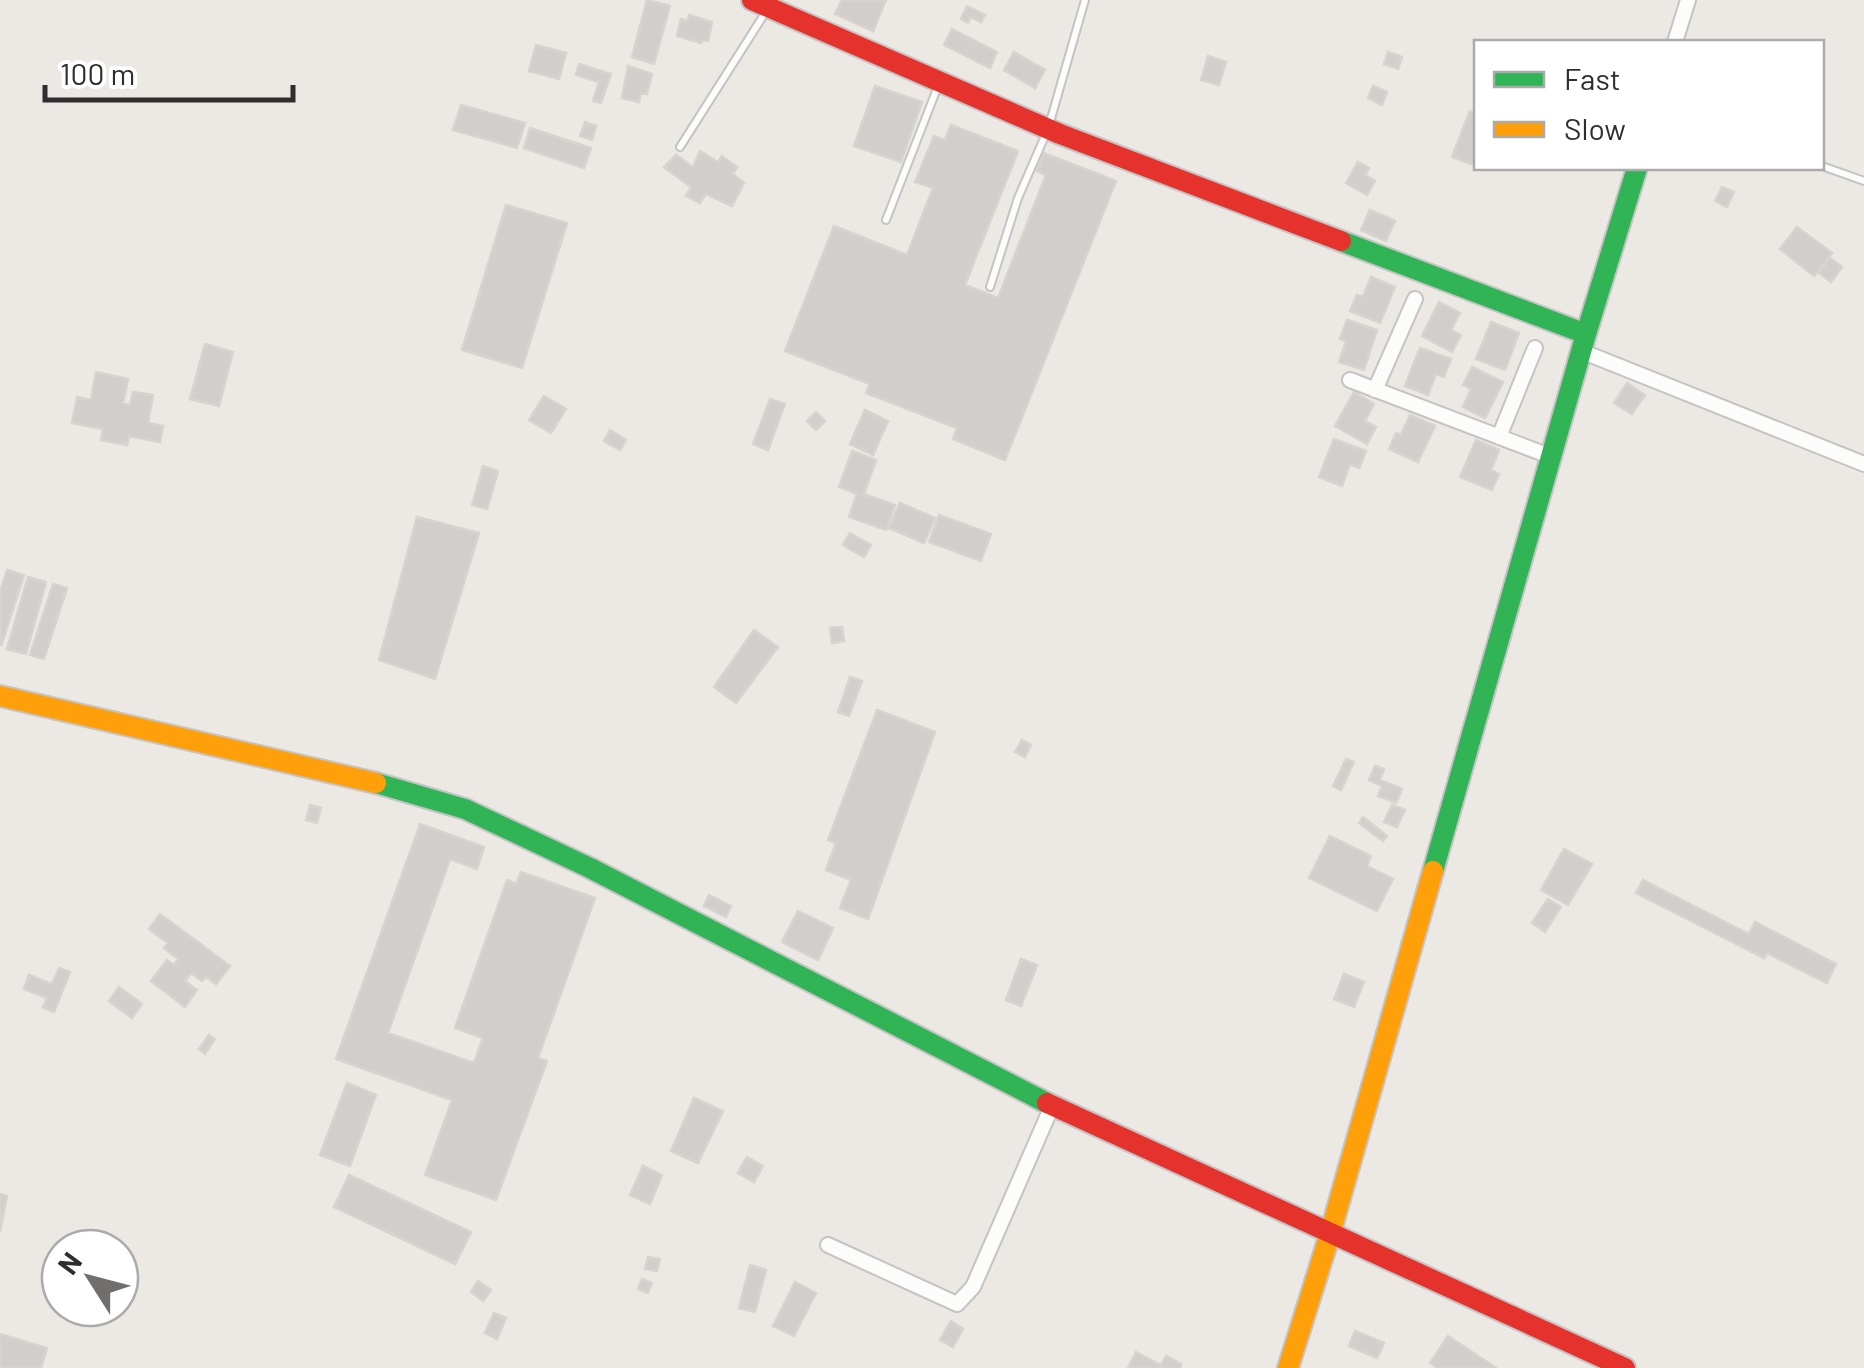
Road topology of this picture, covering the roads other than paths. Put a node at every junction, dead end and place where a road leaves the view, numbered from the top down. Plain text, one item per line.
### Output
1 (1085, 0) edge
2 (1688, 0) edge
3 (760, 4) edge
4 (1677, 40) edge
5 (940, 82) junction
6 (1048, 129) junction
7 (680, 147) dead end
8 (1824, 167) edge
9 (1637, 170) edge
10 (1864, 181) edge
11 (886, 220) dead end
12 (990, 287) dead end
13 (1415, 299) dead end
14 (1584, 342) junction
15 (1535, 348) dead end
16 (1350, 380) dead end
17 (1375, 390) junction
18 (1499, 437) junction
19 (1552, 457) junction
20 (1864, 464) edge
21 (0, 696) edge
22 (1052, 1106) junction
23 (1330, 1234) junction
24 (828, 1245) dead end
25 (1288, 1368) edge
26 (1625, 1368) edge

1 - 6 lane
2 - 4 street
3 - 5 street
3 - 7 lane
5 - 6 street
5 - 11 lane
6 - 12 lane
6 - 14 street
8 - 10 lane
9 - 14 street
13 - 17 street
14 - 19 street
14 - 20 street
15 - 18 street
16 - 17 street
17 - 18 street
18 - 19 street
19 - 23 street
21 - 22 street
22 - 23 street
22 - 24 street
23 - 25 street
23 - 26 street

